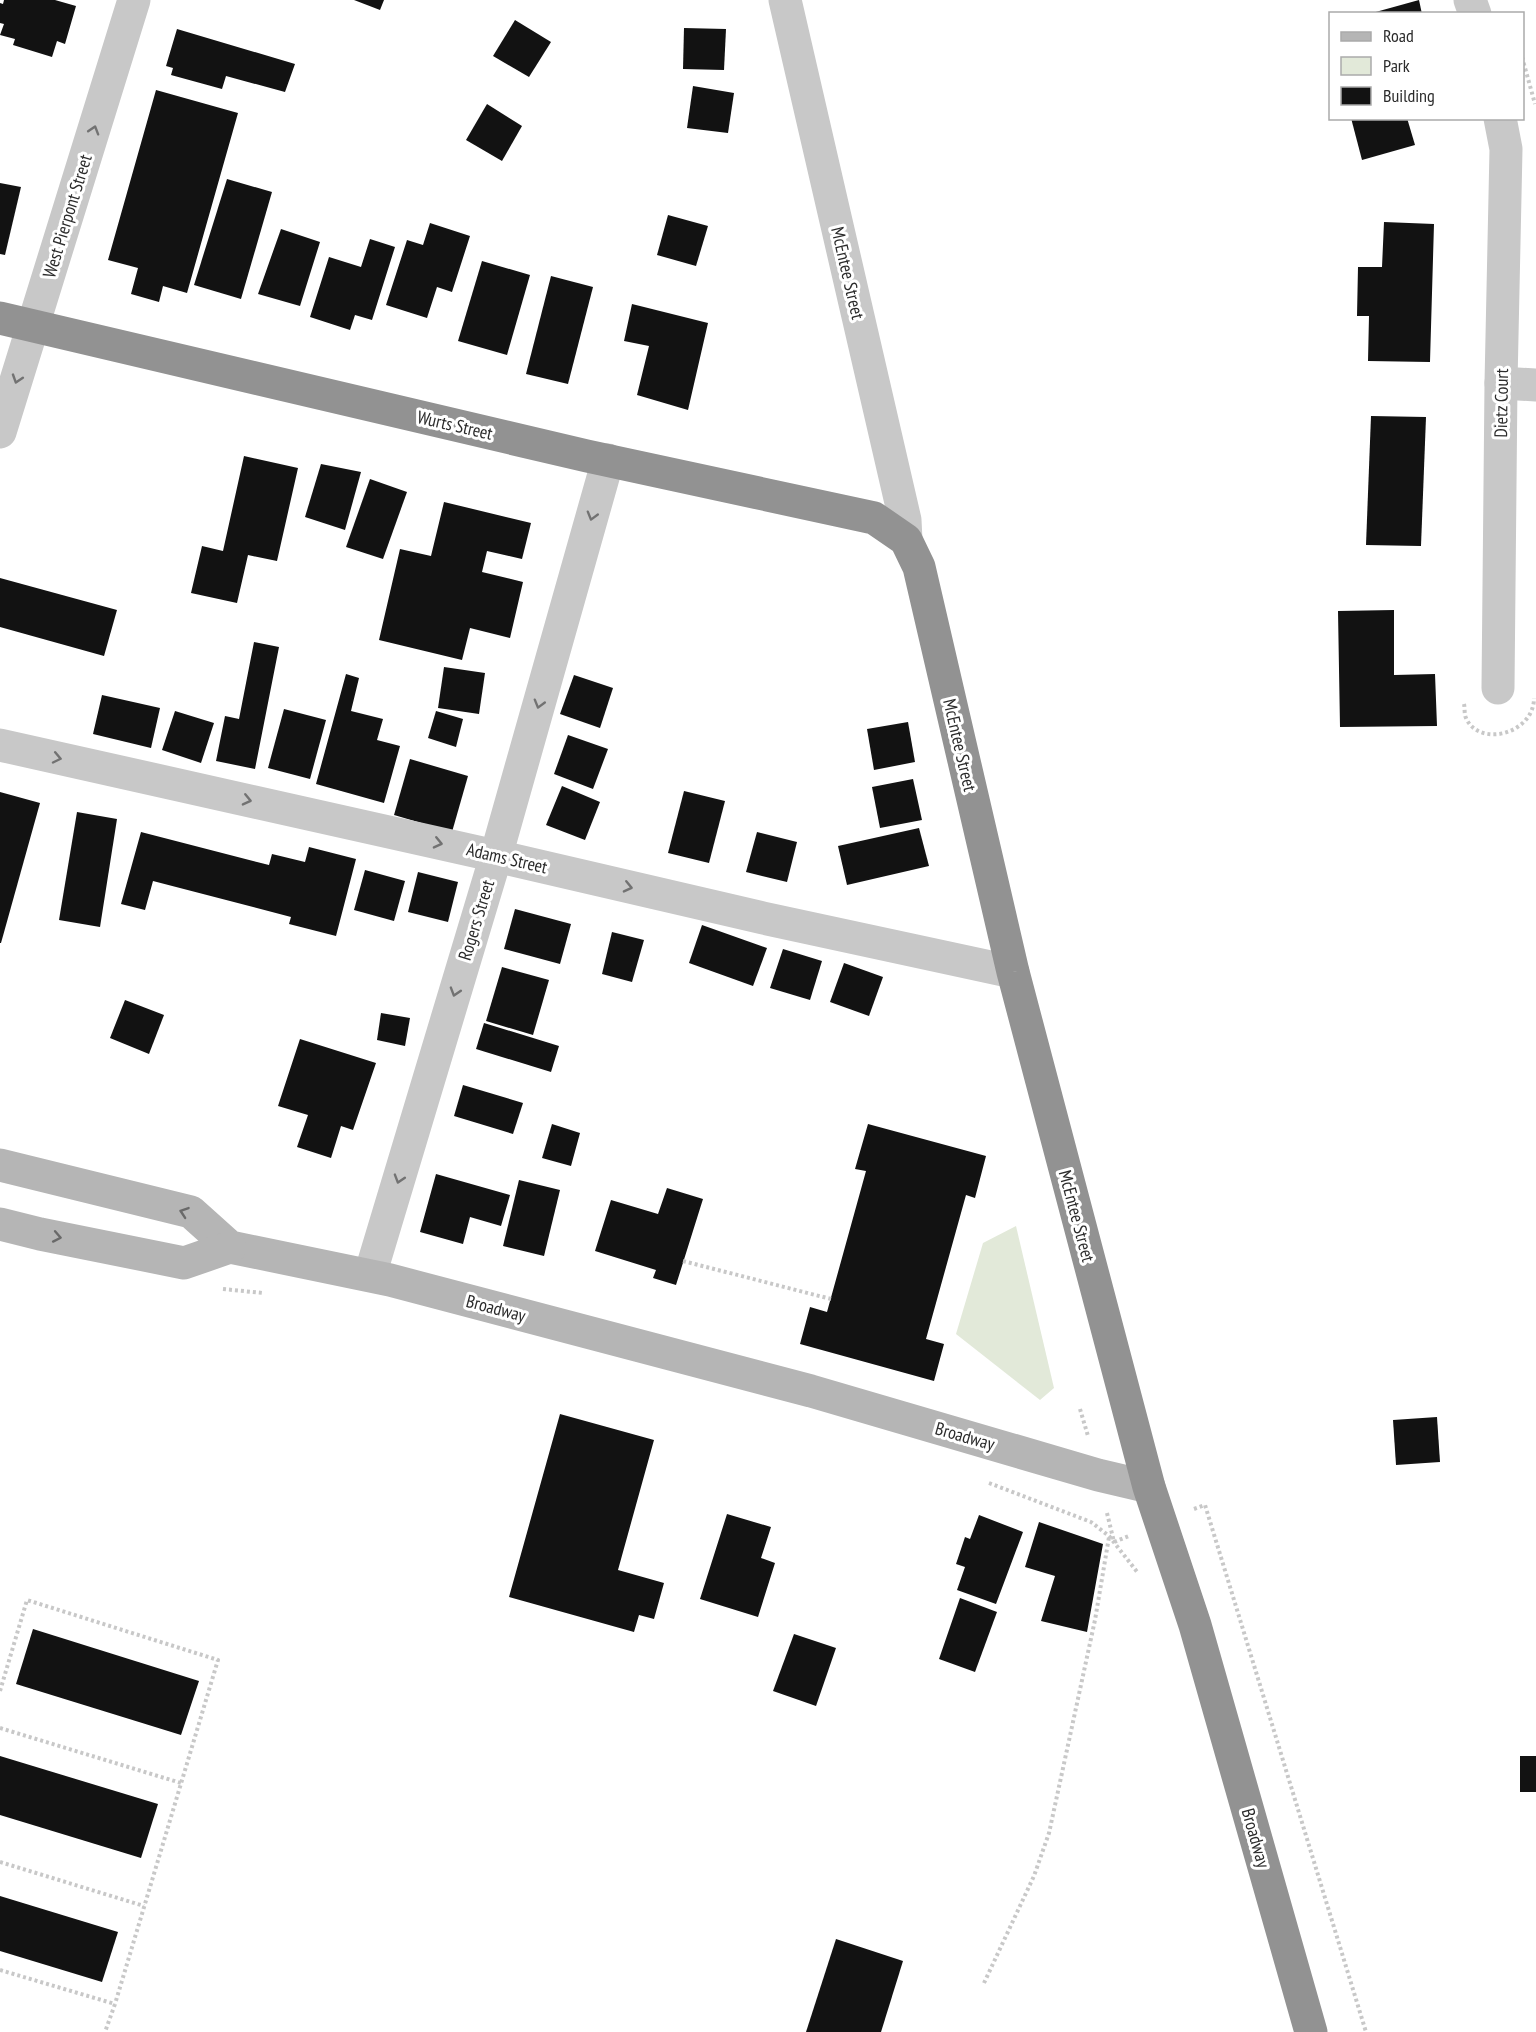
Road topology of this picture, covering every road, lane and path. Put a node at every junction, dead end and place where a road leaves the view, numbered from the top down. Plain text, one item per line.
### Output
1 (135, 0) edge
2 (785, 0) edge
3 (1524, 64) edge
4 (1536, 108) edge
5 (1500, 120) edge
6 (0, 318) edge
7 (33, 326) junction
8 (1501, 383) junction
9 (1536, 384) edge
10 (0, 432) edge
11 (608, 460) junction
12 (906, 540) junction
13 (1498, 688) dead end
14 (0, 745) edge
15 (496, 855) junction
16 (1013, 972) junction
17 (0, 1166) edge
18 (0, 1224) edge
19 (230, 1246) junction
20 (684, 1261) dead end
21 (370, 1275) junction
22 (214, 1288) dead end
23 (271, 1294) dead end
24 (831, 1299) dead end
25 (985, 1482) dead end
26 (1149, 1487) junction
27 (1109, 1536) junction
28 (1139, 1575) dead end
29 (0, 1691) edge
30 (0, 1728) edge
31 (181, 1783) junction
32 (0, 1862) edge
33 (144, 1906) junction
34 (0, 1970) edge
35 (984, 1983) dead end
36 (115, 2004) junction
37 (105, 2032) edge
38 (1311, 2032) edge

7 -> 1 street, West Pierpont Street
2 - 12 street, McEntee Street
3 - 4 path
5 - 8 street, Dietz Court
6 - 7 highway, Wurts Street
7 -> 10 street, West Pierpont Street
7 - 11 highway, Wurts Street
8 - 9 street
8 - 13 street, Dietz Court
11 - 12 highway, Wurts Street
11 -> 15 street, Rogers Street
12 - 16 highway, McEntee Street
14 -> 15 street, Adams Street
15 -> 16 street, Adams Street
15 -> 21 street, Rogers Street
16 - 26 highway, McEntee Street
19 -> 17 street, Broadway
18 -> 19 street
19 - 21 street, Broadway
20 - 24 path
21 - 26 street, Broadway
22 - 23 path
25 - 27 path
26 - 38 highway, Broadway
27 - 28 path
27 - 35 path
29 - 31 path
30 - 31 path
31 - 33 path
32 - 33 path
33 - 36 path
34 - 36 path
36 - 37 path

